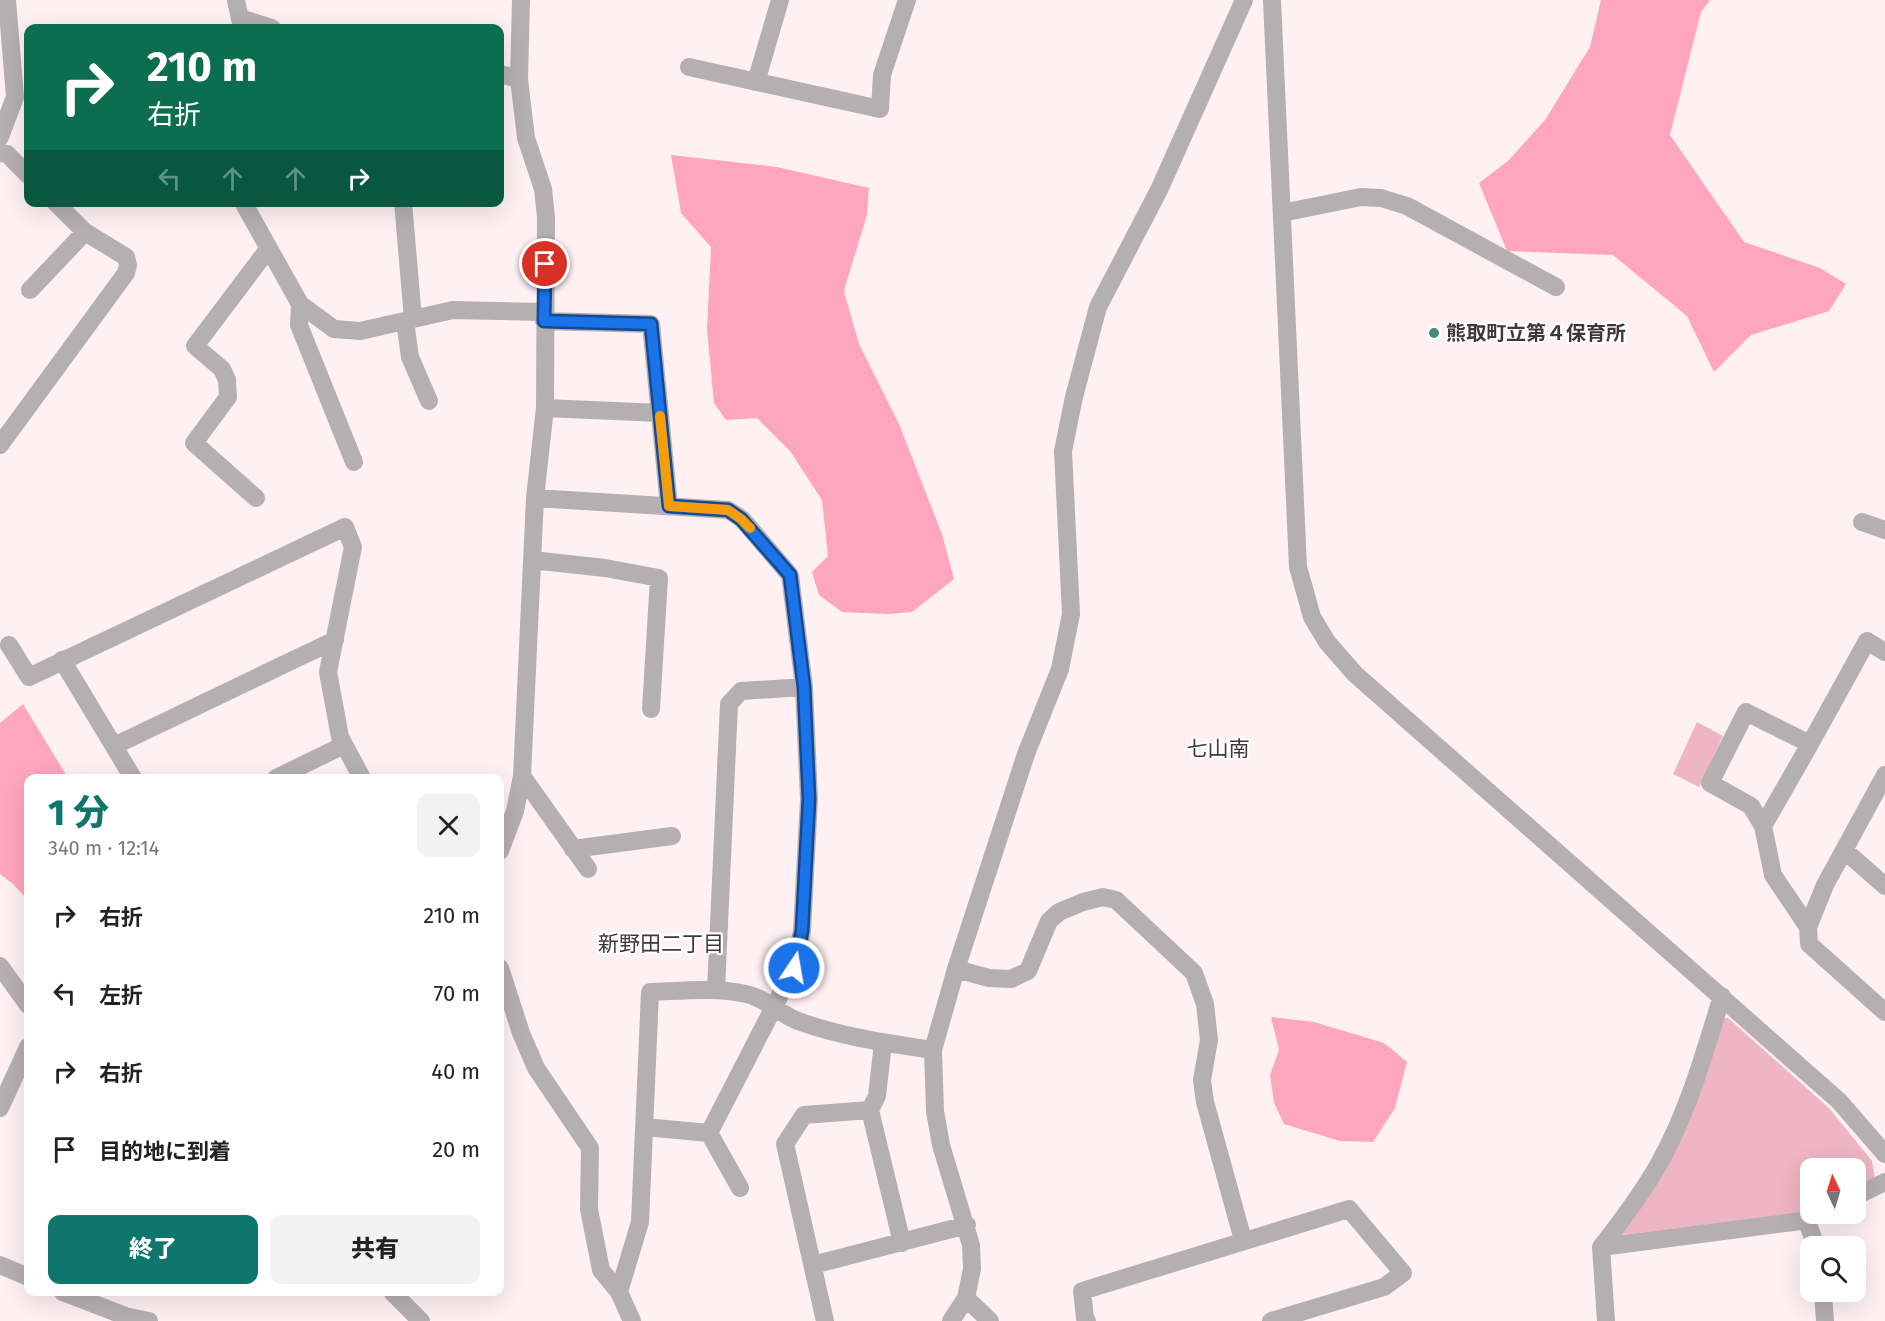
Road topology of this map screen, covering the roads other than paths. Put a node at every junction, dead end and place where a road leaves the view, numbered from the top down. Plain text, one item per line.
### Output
1 (236, 0) edge
2 (521, 0) edge
3 (780, 0) edge
4 (907, 0) edge
5 (1244, 0) edge
6 (1272, 0) edge
7 (5, 1) edge
8 (241, 23) edge
9 (689, 67) dead end
10 (504, 75) edge
11 (519, 79) junction
12 (756, 82) junction
13 (0, 137) edge
14 (0, 153) edge
15 (24, 171) edge
16 (61, 207) edge
17 (246, 207) edge
18 (403, 207) edge
19 (1282, 213) junction
20 (85, 232) junction
21 (268, 248) junction
22 (1556, 287) dead end
23 (30, 290) dead end
24 (300, 304) junction
25 (544, 316) junction
26 (409, 320) junction
27 (429, 401) dead end
28 (545, 408) junction
29 (660, 413) junction
30 (0, 445) edge
31 (354, 462) dead end
32 (256, 498) dead end
33 (534, 498) junction
34 (669, 506) junction
35 (1862, 522) dead end
36 (1885, 530) edge
37 (532, 560) junction
38 (335, 640) junction
39 (9, 645) dead end
40 (1885, 652) edge
41 (62, 660) junction
42 (804, 687) junction
43 (651, 709) dead end
44 (1810, 744) junction
45 (344, 745) junction
46 (114, 746) junction
47 (131, 774) edge
48 (284, 774) edge
49 (360, 774) edge
50 (1885, 775) edge
51 (522, 776) junction
52 (1763, 826) junction
53 (672, 836) dead end
54 (504, 840) edge
55 (573, 849) junction
56 (1844, 850) junction
57 (588, 869) dead end
58 (1885, 886) edge
59 (1808, 927) junction
60 (0, 966) edge
61 (956, 969) junction
62 (504, 980) edge
63 (716, 990) junction
64 (1722, 996) junction
65 (24, 999) edge
66 (775, 1006) junction
67 (1885, 1012) edge
68 (884, 1043) junction
69 (933, 1050) junction
70 (24, 1056) edge
71 (0, 1108) edge
72 (870, 1110) junction
73 (645, 1126) junction
74 (709, 1133) junction
75 (1885, 1154) edge
76 (1885, 1182) edge
77 (740, 1188) dead end
78 (1866, 1191) edge
79 (1800, 1218) edge
80 (967, 1225) junction
81 (1243, 1240) junction
82 (902, 1243) junction
83 (1600, 1247) junction
84 (0, 1265) edge
85 (813, 1265) junction
86 (24, 1275) edge
87 (619, 1292) junction
88 (72, 1296) edge
89 (396, 1296) edge
90 (966, 1298) junction
91 (1824, 1302) edge
92 (124, 1318) edge
93 (149, 1321) edge
94 (421, 1321) edge
95 (632, 1321) edge
96 (825, 1321) edge
97 (951, 1321) edge
98 (990, 1321) edge
99 (1087, 1321) edge
100 (1271, 1321) edge
101 (1606, 1321) edge
102 (1825, 1321) edge

1 - 8 street
2 - 11 street
3 - 12 street
4 - 12 street
5 - 61 street
6 - 19 street
7 - 13 street
9 - 12 street
10 - 11 street
11 - 25 street
14 - 15 street
16 - 20 street
17 - 21 street
18 - 26 street
19 - 22 street
19 - 64 street
20 - 23 street
20 - 30 street
21 - 24 street
21 - 32 street
24 - 26 street
24 - 31 street
25 - 26 street
25 - 28 street
25 - 29 street
26 - 27 street
28 - 29 street
28 - 33 street
29 - 34 street
33 - 34 street
33 - 37 street
34 - 42 street
35 - 36 street
37 - 43 street
37 - 51 street
38 - 41 street
38 - 45 street
38 - 46 street
39 - 41 street
40 - 44 street
41 - 46 street
42 - 63 street
42 - 66 street
44 - 52 street
44 - 52 street
45 - 48 street
45 - 49 street
46 - 47 street
50 - 56 street
51 - 54 street
51 - 55 street
52 - 59 street
53 - 55 street
55 - 57 street
56 - 58 street
56 - 59 street
59 - 67 street
60 - 65 street
61 - 69 street
61 - 81 street
62 - 87 street
63 - 66 street
63 - 73 street
64 - 75 street
64 - 83 street
66 - 68 street
66 - 74 street
68 - 69 street
68 - 72 street
69 - 80 street
70 - 71 street
72 - 82 street
72 - 85 street
73 - 74 street
73 - 87 street
74 - 77 street
76 - 78 street
79 - 83 street
80 - 82 street
80 - 90 street
81 - 99 street
81 - 100 street
82 - 85 street
83 - 101 street
84 - 86 street
85 - 96 street
87 - 95 street
88 - 92 street
89 - 94 street
90 - 97 street
90 - 98 street
91 - 102 street
92 - 93 street

